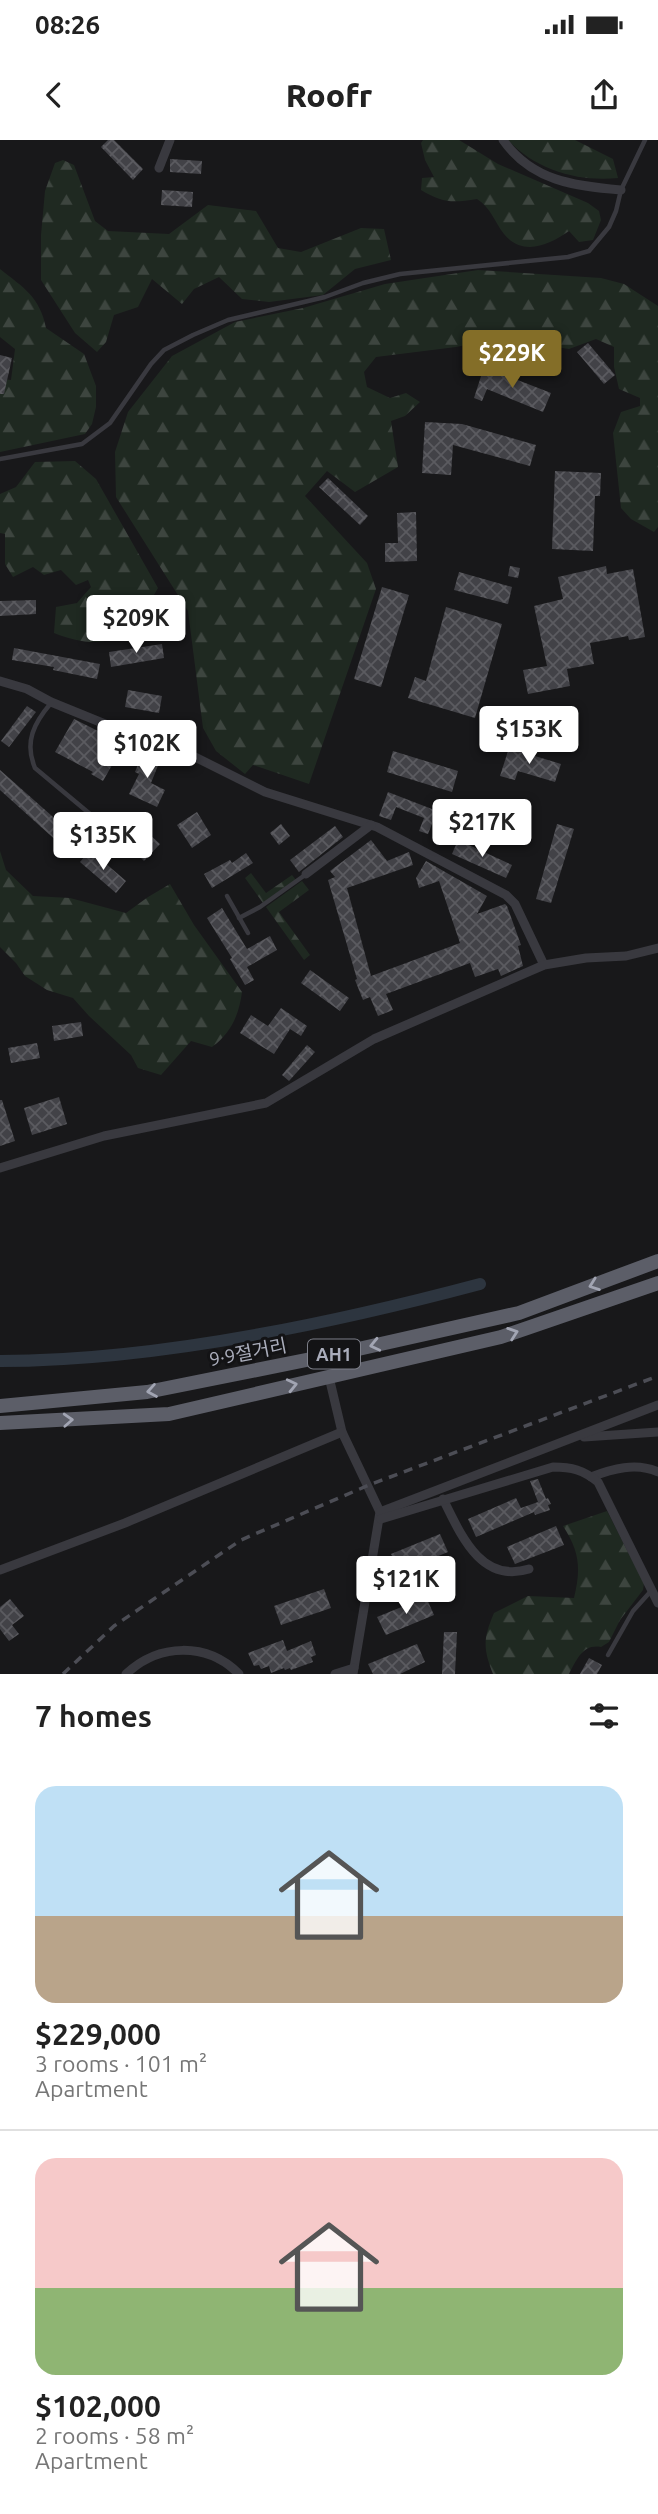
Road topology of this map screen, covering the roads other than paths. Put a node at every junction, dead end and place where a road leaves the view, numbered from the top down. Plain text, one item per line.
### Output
1 (170, 140) edge
2 (503, 140) edge
3 (645, 140) edge
4 (159, 168) dead end
5 (621, 190) junction
6 (0, 459) edge
7 (0, 681) edge
8 (51, 702) junction
9 (371, 825) junction
10 (114, 834) dead end
11 (306, 874) joint
12 (226, 896) dead end
13 (239, 918) junction
14 (248, 933) dead end
15 (658, 948) edge
16 (544, 965) junction
17 (0, 1168) edge
18 (658, 1261) edge
19 (658, 1283) edge
20 (329, 1377) junction
21 (658, 1405) edge
22 (0, 1406) edge
23 (0, 1423) edge
24 (342, 1432) junction
25 (658, 1432) edge
26 (575, 1438) junction
27 (658, 1472) edge
28 (591, 1476) junction
29 (443, 1499) junction
30 (381, 1516) junction
31 (529, 1569) dead end
32 (0, 1570) edge
33 (652, 1591) junction
34 (658, 1603) edge
35 (608, 1655) dead end
36 (353, 1671) edge
37 (126, 1674) edge
38 (239, 1674) edge
39 (335, 1674) edge

1 - 4 street
2 - 5 street
3 - 5 lane
5 - 6 lane
7 - 8 street
8 - 9 street
8 - 10 lane
9 - 11 street
9 - 16 street
11 - 13 lane
12 - 13 lane
13 - 14 lane
15 - 16 street
16 - 17 street
18 -> 22 highway, 9·9절거리 / AH1
20 -> 19 highway, AH1
23 -> 20 highway, AH1
20 - 24 street
21 - 26 street
24 - 30 street
24 - 32 street
25 - 26 street
26 - 30 street
27 - 28 street
28 - 29 street
28 - 33 street
29 - 30 street
29 - 31 street
30 - 36 street
33 - 34 street
33 - 35 lane
36 - 39 street
37 - 38 street

